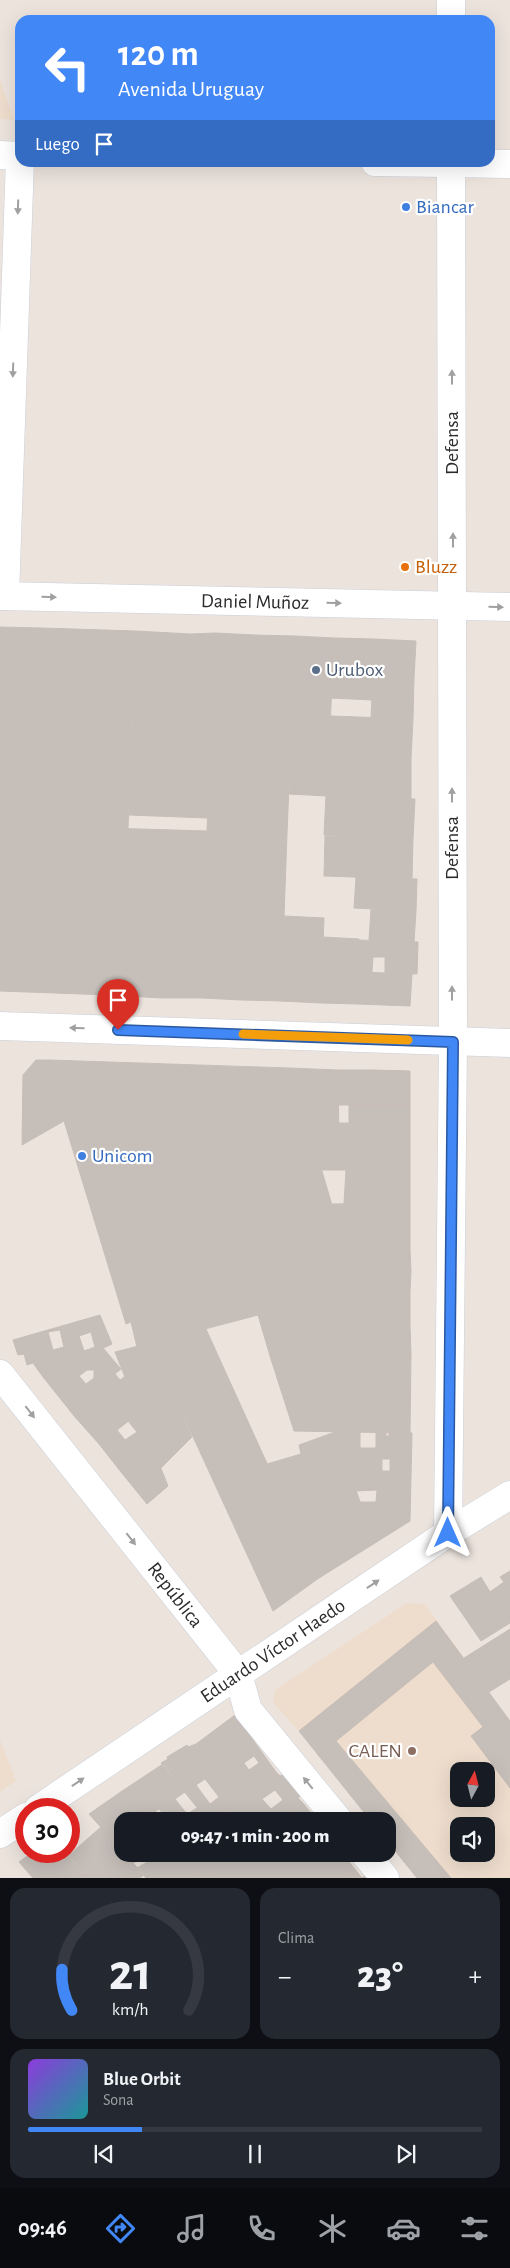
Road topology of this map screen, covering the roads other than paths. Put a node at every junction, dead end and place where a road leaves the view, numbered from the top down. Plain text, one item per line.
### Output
1 (451, 0) edge
2 (451, 15) edge
3 (0, 155) edge
4 (15, 156) edge
5 (495, 164) edge
6 (510, 164) edge
7 (20, 167) edge
8 (451, 167) edge
9 (2, 596) edge
10 (453, 606) junction
11 (510, 607) edge
12 (0, 1026) edge
13 (453, 1042) junction
14 (510, 1043) edge
15 (0, 1374) edge
16 (510, 1495) edge
17 (448, 1533) junction
18 (238, 1674) junction
19 (54, 1798) edge
20 (332, 1812) edge
21 (15, 1824) edge
22 (0, 1834) edge
23 (372, 1862) edge
24 (385, 1878) edge

1 - 2 street
3 - 4 street
5 - 6 street
7 -> 9 street
10 -> 8 street, Defensa
9 -> 10 street, Daniel Muñoz
10 -> 11 street, Daniel Muñoz
13 -> 10 street, Defensa
13 -> 12 street
13 - 14 street
13 - 17 street, Defensa
15 -> 18 street, República
16 - 17 street, Eduardo Víctor Haedo
18 -> 17 street, Eduardo Víctor Haedo
19 -> 18 street, Eduardo Víctor Haedo
20 -> 18 street, República
21 - 22 street
23 - 24 street

